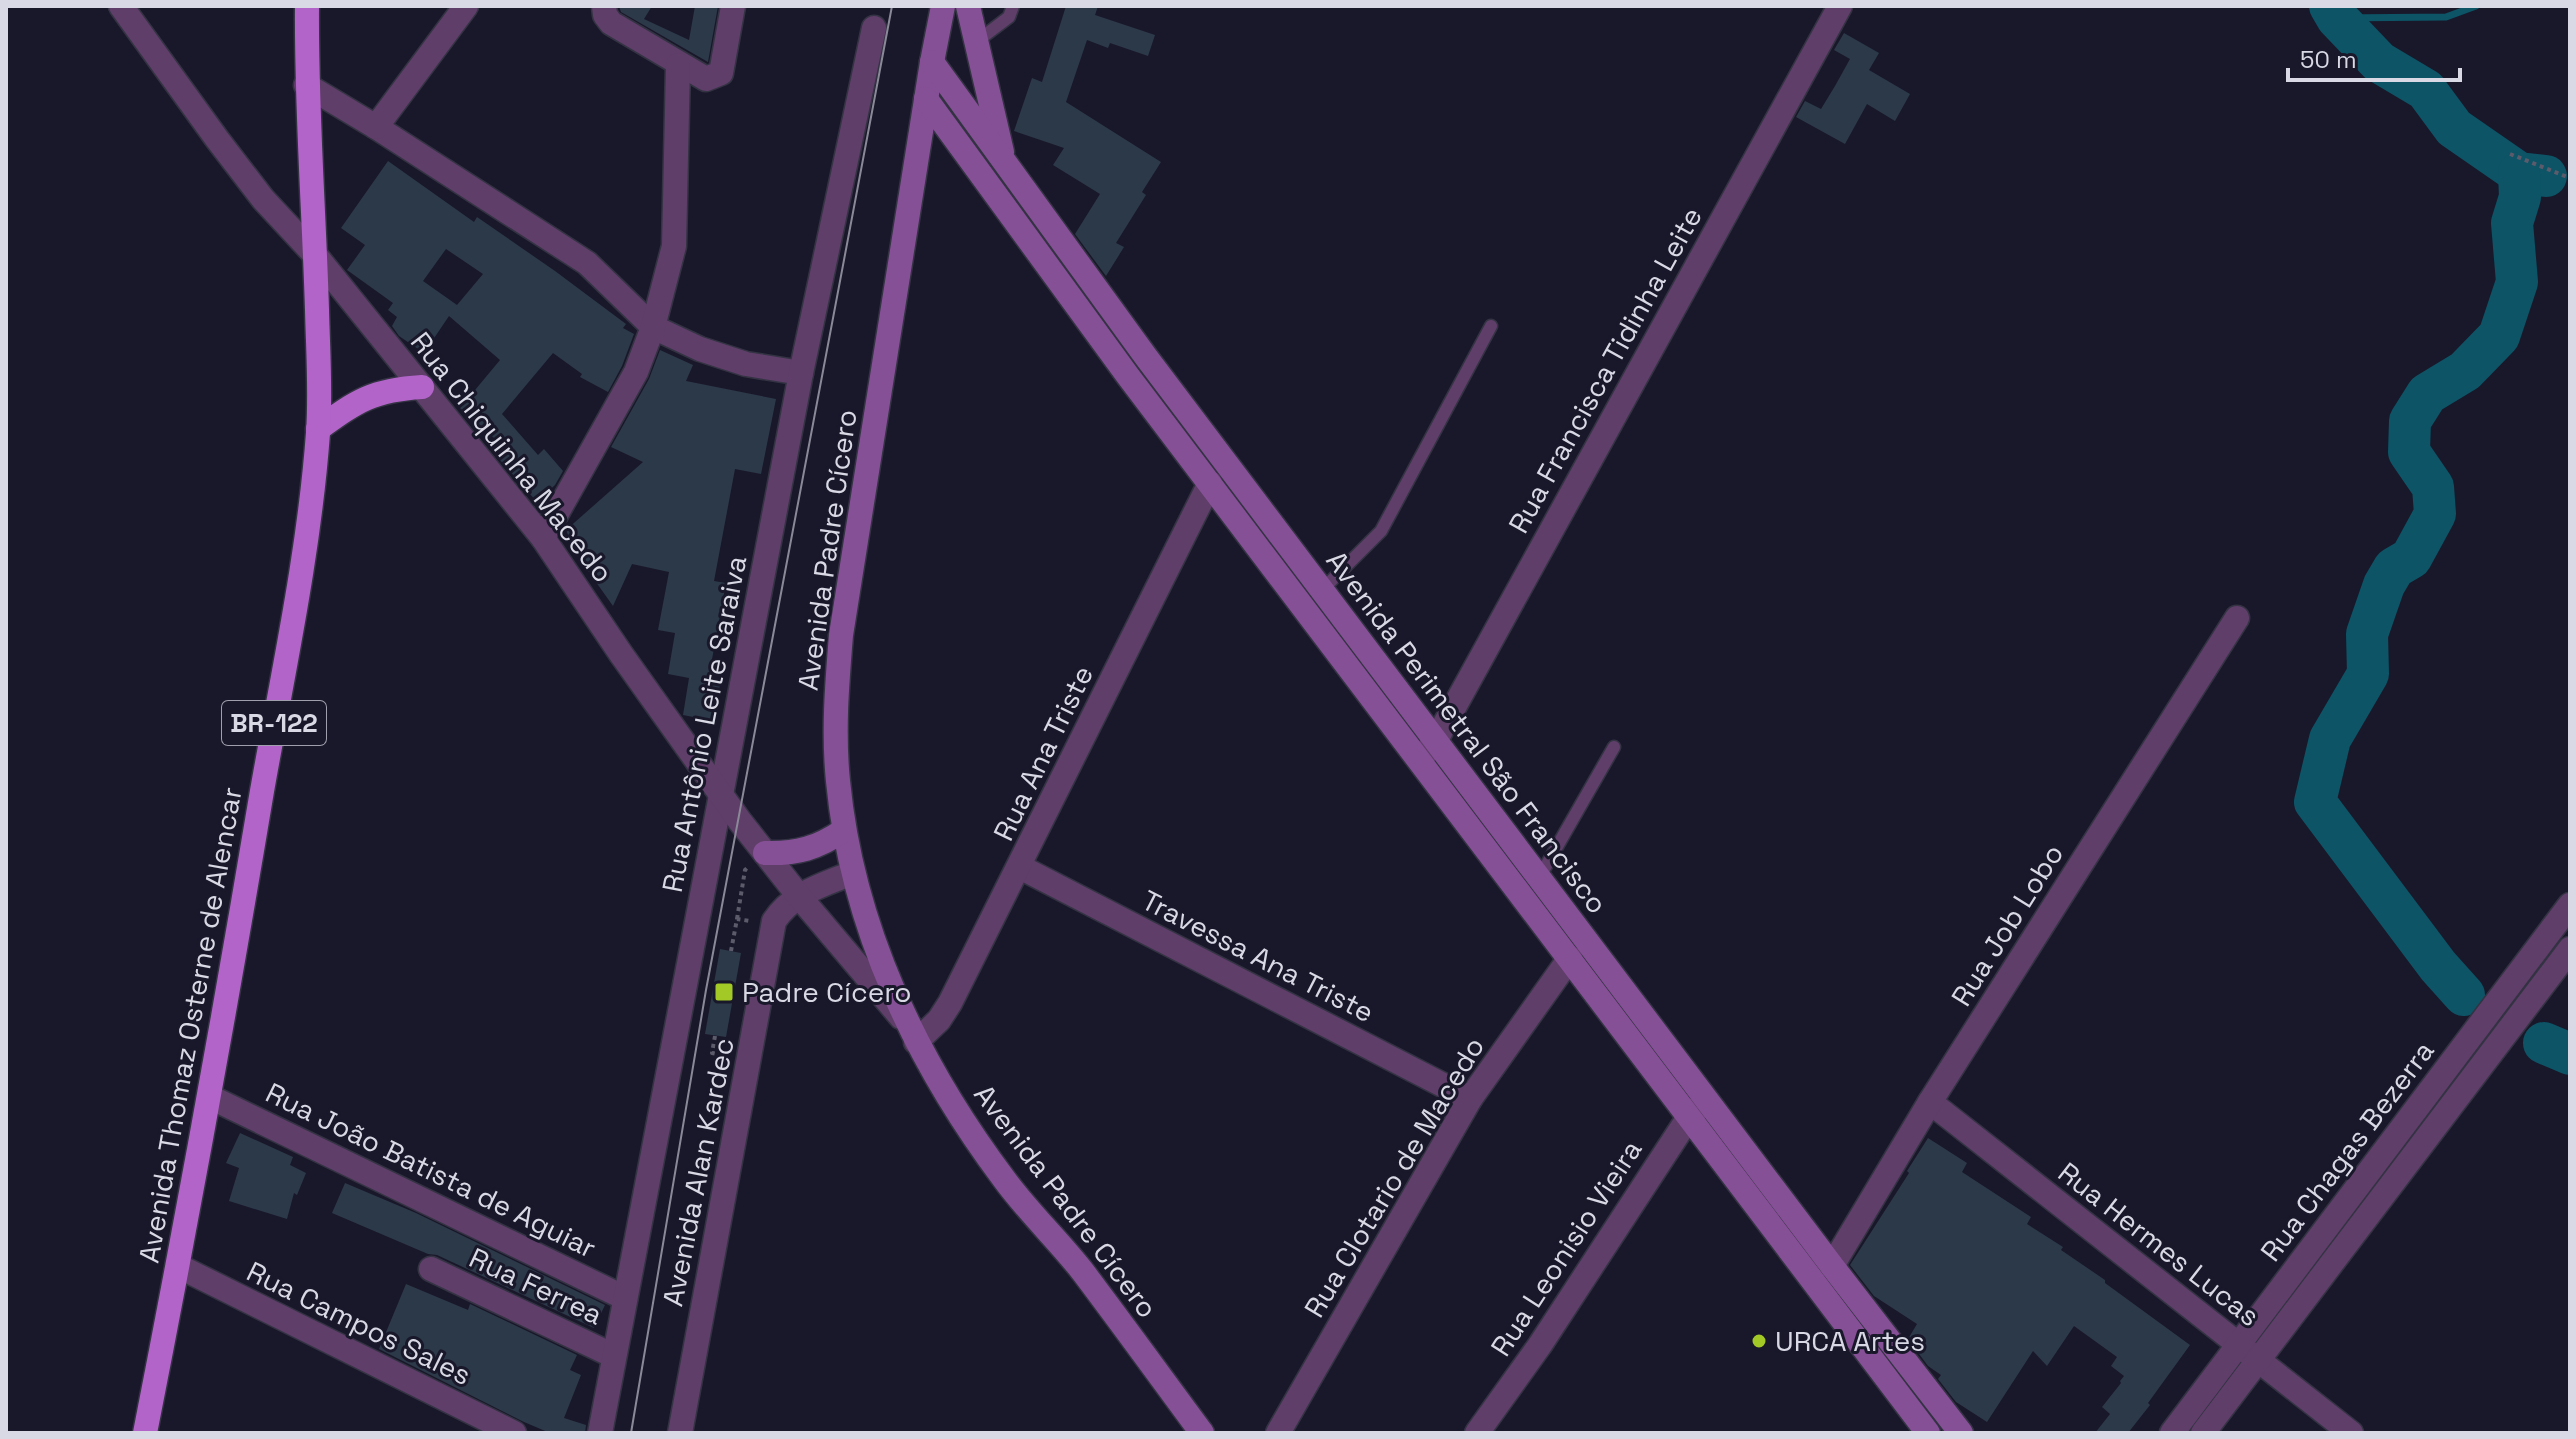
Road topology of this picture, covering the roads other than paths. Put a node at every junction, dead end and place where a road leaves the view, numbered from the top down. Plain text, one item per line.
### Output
1 (121, 6) edge
2 (307, 6) edge
3 (466, 6) edge
4 (733, 6) edge
5 (943, 6) edge
6 (968, 6) edge
7 (1013, 6) edge
8 (1840, 6) edge
9 (607, 14) edge
10 (874, 28) dead end
11 (976, 42) junction
12 (932, 62) junction
13 (678, 65) junction
14 (306, 85) junction
15 (926, 99) junction
16 (376, 127) junction
17 (1004, 162) junction
18 (316, 256) junction
19 (1491, 326) dead end
20 (653, 327) junction
21 (1146, 357) junction
22 (801, 373) junction
23 (1128, 376) junction
24 (422, 387) junction
25 (318, 429) junction
26 (1210, 483) junction
27 (543, 538) junction
28 (1322, 590) junction
29 (2237, 618) dead end
30 (1436, 740) junction
31 (1614, 747) dead end
32 (1419, 762) junction
33 (721, 794) junction
34 (844, 830) junction
35 (765, 853) junction
36 (1020, 867) junction
37 (852, 873) junction
38 (1539, 878) junction
39 (798, 895) junction
40 (2570, 905) edge
41 (2570, 949) edge
42 (1570, 958) junction
43 (912, 1033) junction
44 (210, 1097) junction
45 (1707, 1098) junction
46 (1470, 1099) junction
47 (1930, 1102) junction
48 (1689, 1117) junction
49 (178, 1266) junction
50 (1832, 1266) junction
51 (431, 1269) dead end
52 (625, 1298) junction
53 (2239, 1345) junction
54 (614, 1356) junction
55 (2258, 1361) junction
56 (145, 1433) edge
57 (514, 1433) edge
58 (600, 1433) edge
59 (680, 1433) edge
60 (1202, 1433) edge
61 (1278, 1433) edge
62 (1477, 1433) edge
63 (1928, 1433) edge
64 (1961, 1433) edge
65 (2172, 1433) edge
66 (2203, 1433) edge
67 (2351, 1433) edge

1 - 18 street, Rua Chiquinha Macedo
2 - 14 highway, Avenida Thomaz Osterne de Alencar / BR-122
3 - 16 street
4 - 13 street
5 - 12 main road, Avenida Padre Cícero
6 - 11 main road
7 - 11 lane
8 - 30 street, Rua Francisca Tidinha Leite
9 - 13 street
10 - 22 street, Rua Antônio Leite Saraiva
11 - 17 main road
12 - 15 main road, Avenida Padre Cícero
12 - 17 main road, Avenida Perimetral São Francisco
13 - 20 street
14 - 16 street
14 - 18 highway, Avenida Thomaz Osterne de Alencar / BR-122
15 - 23 main road, Avenida Perimetral São Francisco
15 - 34 main road, Avenida Padre Cícero
16 - 20 street
17 - 21 main road, Avenida Perimetral São Francisco
18 - 24 street, Rua Chiquinha Macedo
18 - 25 highway, Avenida Thomaz Osterne de Alencar / BR-122
19 - 28 lane
20 - 22 street
20 - 27 street
21 - 23 main road
21 - 28 main road, Avenida Perimetral São Francisco
22 - 33 street, Rua Antônio Leite Saraiva
23 - 26 main road, Avenida Perimetral São Francisco
24 - 25 highway
24 - 27 street, Rua Chiquinha Macedo
25 - 44 highway, Avenida Thomaz Osterne de Alencar / BR-122
26 - 32 main road, Avenida Perimetral São Francisco
26 - 36 street, Rua Ana Triste
27 - 33 street, Rua Chiquinha Macedo
28 - 30 main road, Avenida Perimetral São Francisco
29 - 47 street, Rua Job Lobo
30 - 32 street, Rua Francisca Tidinha Leite
30 - 38 main road, Avenida Perimetral São Francisco
31 - 38 lane
32 - 42 main road, Avenida Perimetral São Francisco
33 - 35 street, Rua Chiquinha Macedo
33 - 52 street, Rua Antônio Leite Saraiva
34 - 35 main road
34 - 37 main road, Avenida Padre Cícero
35 - 39 street, Rua Chiquinha Macedo
36 - 43 street, Rua Ana Triste
36 - 46 street, Travessa Ana Triste
37 - 39 street, Avenida Alan Kardec
37 - 43 main road, Avenida Padre Cícero
38 - 45 main road, Avenida Perimetral São Francisco
39 - 43 street, Rua Chiquinha Macedo
39 - 59 street, Avenida Alan Kardec
40 - 53 street, Rua Chagas Bezerra
41 - 55 street, Rua Chagas Bezerra
42 - 46 street, Rua Clotario de Macedo
42 - 48 main road, Avenida Perimetral São Francisco
43 - 60 main road, Avenida Padre Cícero
44 - 49 highway, Avenida Thomaz Osterne de Alencar / BR-122
44 - 52 street, Rua João Batista de Aguiar
45 - 48 street, Rua Leonisio Vieira
45 - 50 main road, Avenida Perimetral São Francisco
46 - 61 street, Rua Clotario de Macedo
47 - 50 street, Rua Job Lobo
47 - 53 street, Rua Hermes Lucas
48 - 62 street, Rua Leonisio Vieira
48 - 63 main road, Avenida Perimetral São Francisco
49 - 56 highway, Avenida Thomaz Osterne de Alencar / BR-122
49 - 57 street, Rua Campos Sales
50 - 64 main road, Avenida Perimetral São Francisco
51 - 54 street, Rua Ferrea
52 - 54 street, Rua Antônio Leite Saraiva
53 - 55 street, Rua Hermes Lucas
53 - 65 street, Rua Chagas Bezerra
54 - 58 street, Rua Antônio Leite Saraiva
55 - 66 street, Rua Chagas Bezerra
55 - 67 street, Rua Hermes Lucas

